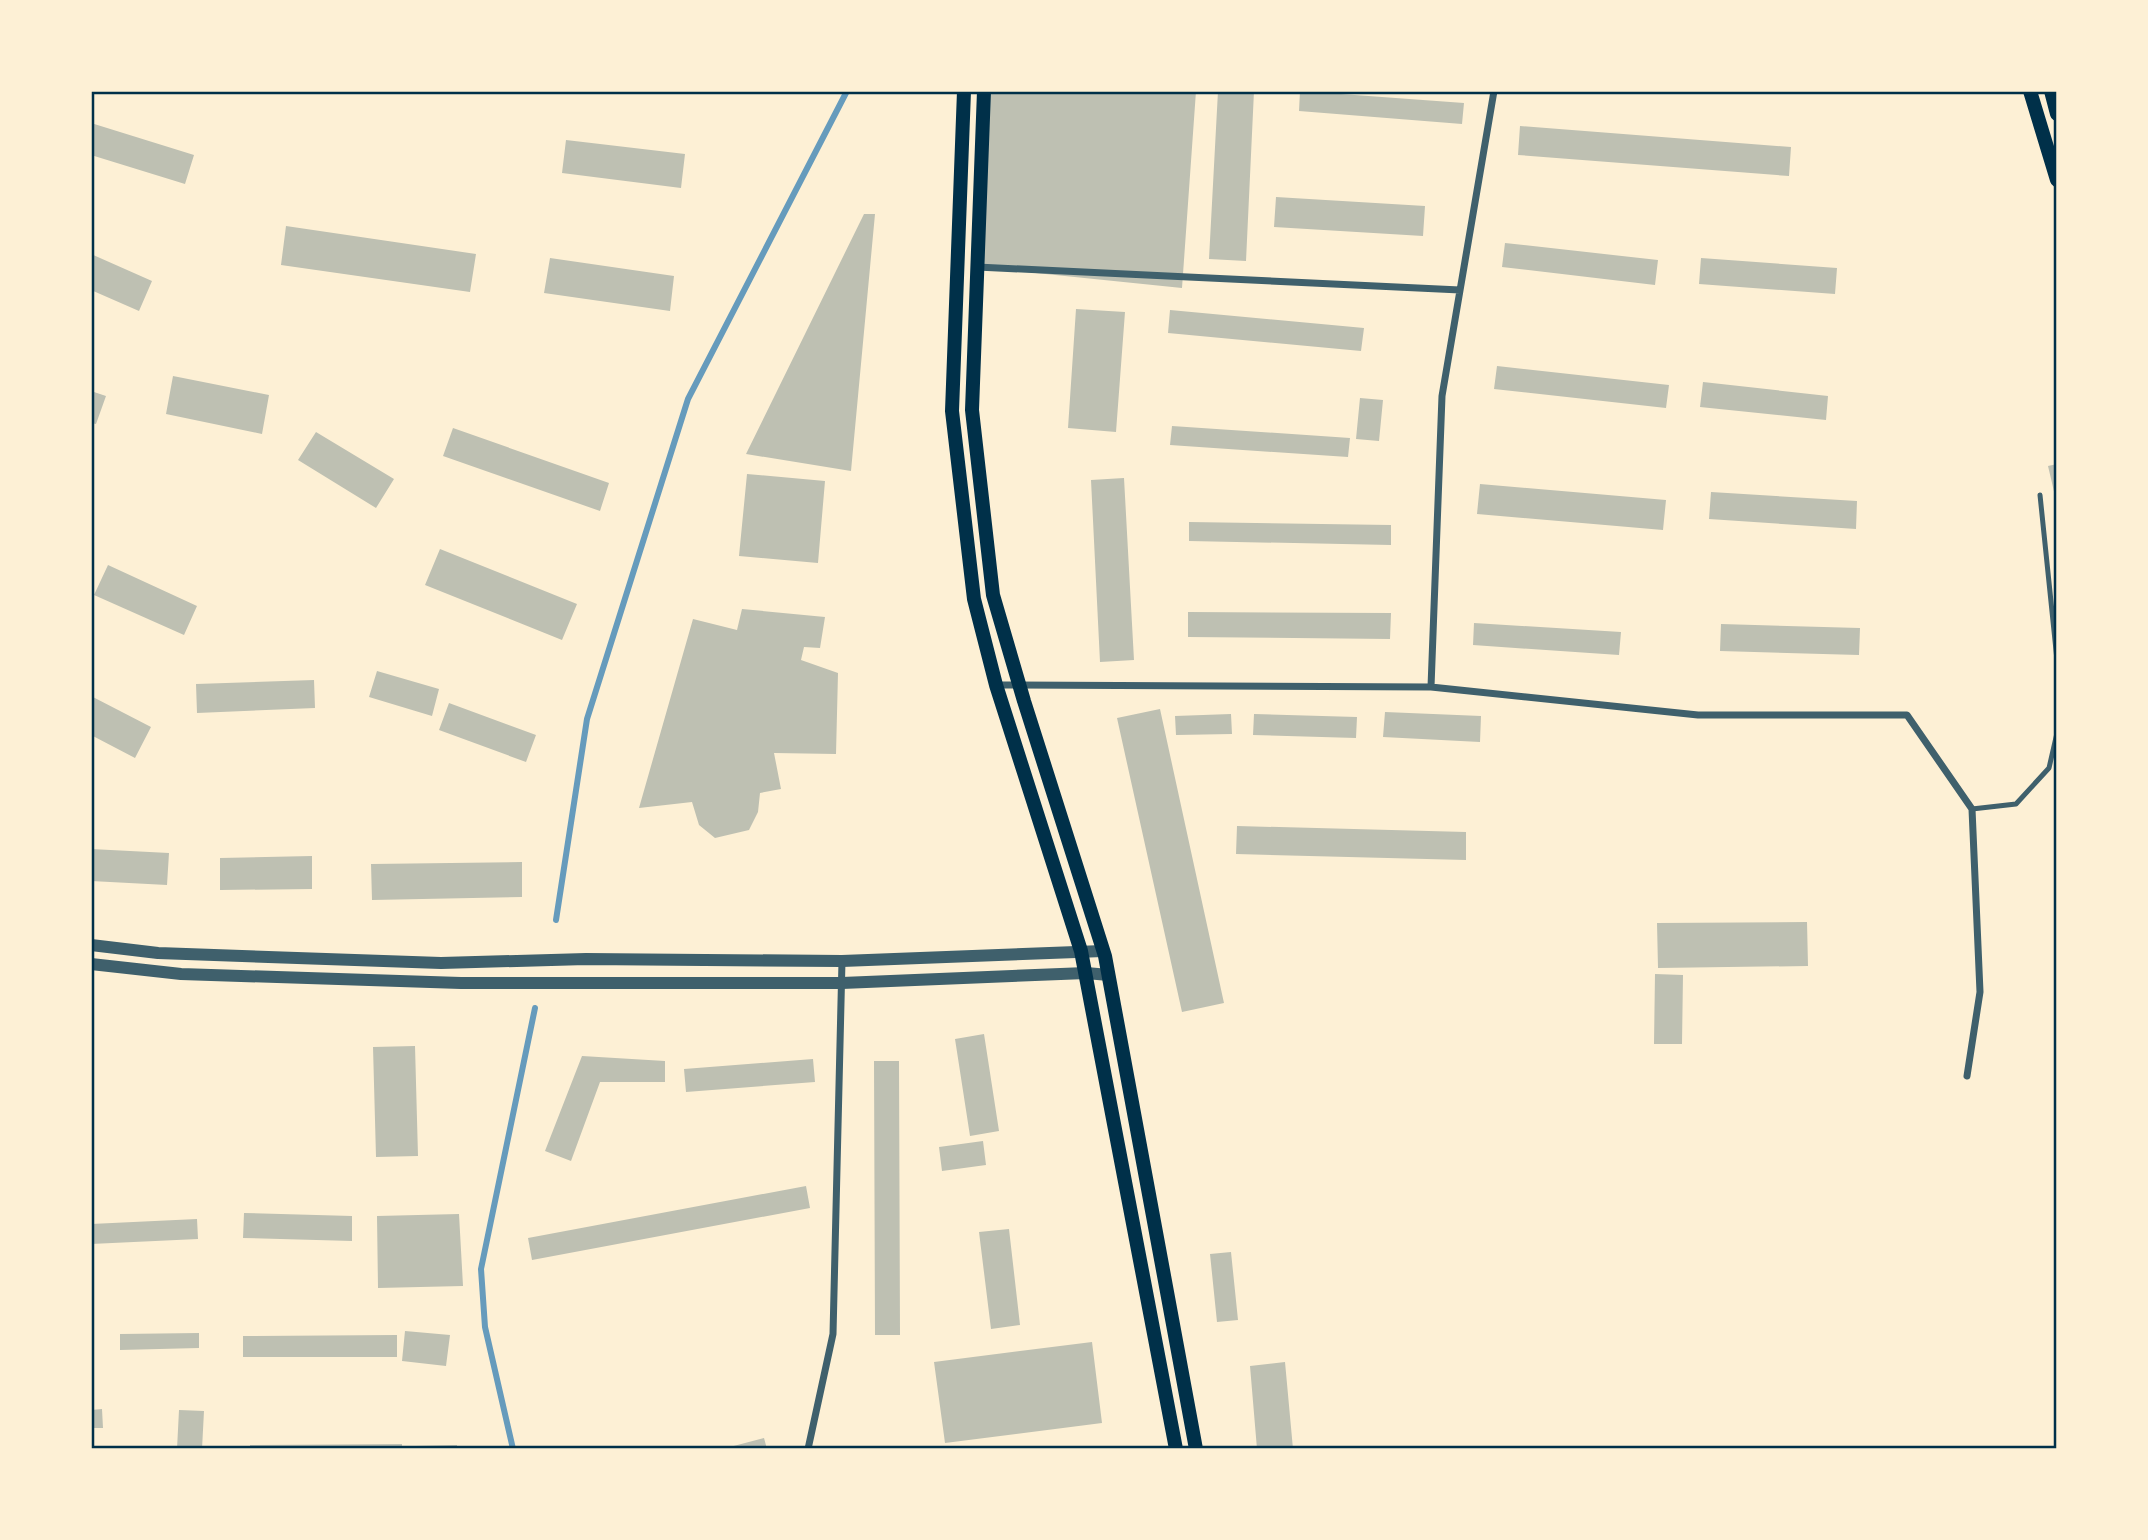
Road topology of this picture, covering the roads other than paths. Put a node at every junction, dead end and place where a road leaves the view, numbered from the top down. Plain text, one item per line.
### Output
1 (964, 91) edge
2 (984, 91) edge
3 (1494, 91) edge
4 (2030, 91) edge
5 (2051, 91) edge
6 (2057, 114) edge
7 (2057, 180) edge
8 (977, 267) junction
9 (1460, 290) junction
10 (2040, 495) dead end
11 (2057, 660) edge
12 (996, 685) junction
13 (1019, 685) junction
14 (1431, 687) junction
15 (2057, 733) edge
16 (1972, 809) junction
17 (91, 946) edge
18 (1103, 950) junction
19 (1082, 951) junction
20 (842, 961) junction
21 (91, 964) edge
22 (1086, 973) junction
23 (1109, 975) junction
24 (842, 983) junction
25 (1967, 1076) dead end
26 (808, 1449) edge
27 (1176, 1449) edge
28 (1196, 1449) edge

1 - 12 main road
2 - 8 main road
3 - 9 street
4 - 7 main road
5 - 6 main road
8 - 9 street
8 - 13 main road
9 - 14 street
10 - 11 lane
12 - 13 street
12 - 19 main road
13 - 14 street
13 - 18 main road
14 - 16 street
15 - 16 lane
16 - 25 street
17 - 20 street
18 - 19 street
18 - 23 main road
19 - 20 street
19 - 22 main road
20 - 24 street
21 - 24 street
22 - 23 street
22 - 24 street
22 - 27 main road
23 - 28 main road
24 - 26 street

